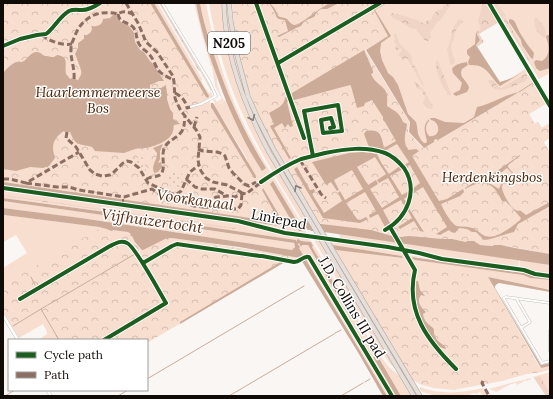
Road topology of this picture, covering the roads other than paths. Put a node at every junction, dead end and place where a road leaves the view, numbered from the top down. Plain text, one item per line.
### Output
1 (162, 3) edge
2 (224, 3) edge
3 (229, 3) edge
4 (489, 3) edge
5 (550, 106) edge
6 (190, 107) dead end
7 (516, 298) junction
8 (550, 303) edge
9 (3, 315) edge
10 (521, 328) junction
11 (550, 330) edge
12 (17, 339) edge
13 (550, 351) edge
14 (550, 361) edge
15 (414, 396) edge
16 (420, 396) edge

1 - 6 street
2 -> 15 highway, N205
16 -> 3 highway, N205
4 - 5 street
7 - 8 street
7 - 10 street
7 - 10 street
9 - 12 street
10 - 14 street
11 - 13 street

